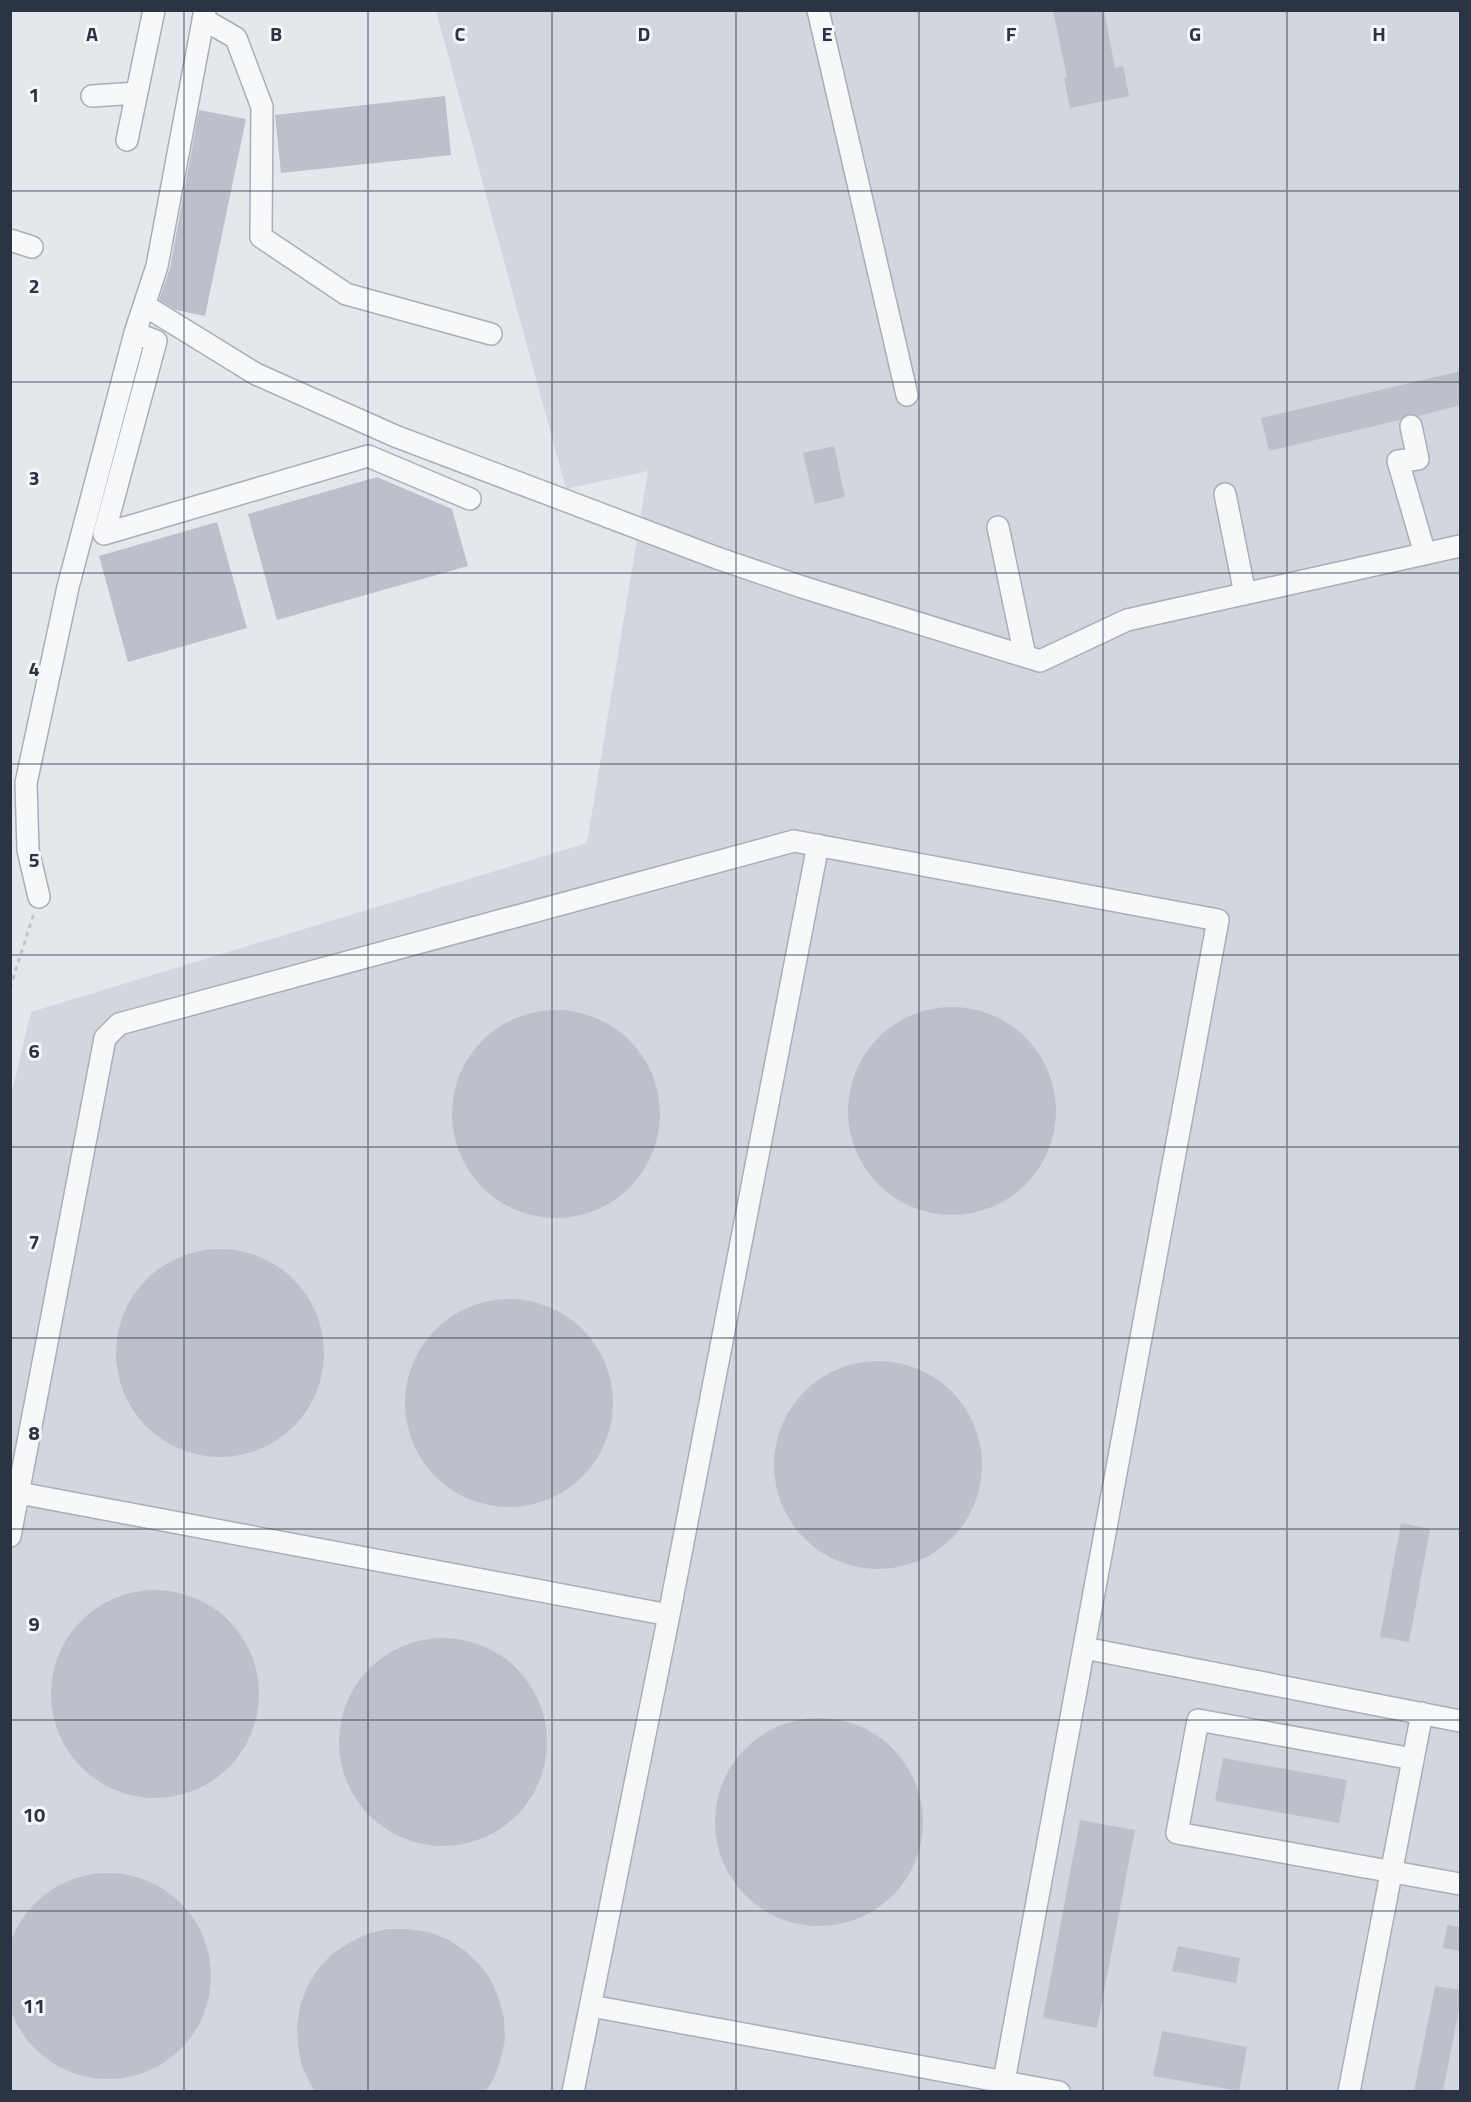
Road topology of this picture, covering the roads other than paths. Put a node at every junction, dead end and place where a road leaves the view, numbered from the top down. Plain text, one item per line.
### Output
1 (154, 10) edge
2 (818, 10) edge
3 (204, 15) edge
4 (136, 93) junction
5 (92, 96) dead end
6 (127, 140) dead end
7 (10, 240) edge
8 (32, 247) dead end
9 (144, 305) junction
10 (135, 333) junction
11 (491, 334) dead end
12 (907, 395) dead end
13 (1412, 426) dead end
14 (1225, 494) dead end
15 (470, 499) dead end
16 (998, 527) dead end
17 (1461, 546) edge
18 (1425, 554) junction
19 (1245, 594) junction
20 (1025, 656) junction
21 (818, 845) junction
22 (39, 897) road end
23 (19, 1493) junction
24 (10, 1536) edge
25 (669, 1615) junction
26 (1084, 1648) junction
27 (1422, 1713) junction
28 (1461, 1721) edge
29 (1413, 1759) junction
30 (1392, 1871) junction
31 (1461, 1884) edge
32 (591, 2006) junction
33 (1004, 2081) junction
34 (573, 2091) edge
35 (1059, 2091) edge
36 (1349, 2091) edge

1 - 4 street
2 - 12 street
3 - 9 street
3 - 11 street
4 - 5 street
4 - 6 street
7 - 8 street
9 - 10 street
9 - 20 street
10 - 15 street
10 - 22 street
13 - 18 street
14 - 19 street
16 - 20 street
17 - 18 street
18 - 19 street
19 - 20 street
21 - 23 street
21 - 25 street
21 - 26 street
23 - 24 street
23 - 25 street
25 - 32 street
26 - 27 street
26 - 33 street
27 - 28 street
27 - 29 street
29 - 30 street
29 - 30 street
30 - 31 street
30 - 36 street
32 - 33 street
32 - 34 street
33 - 35 street

